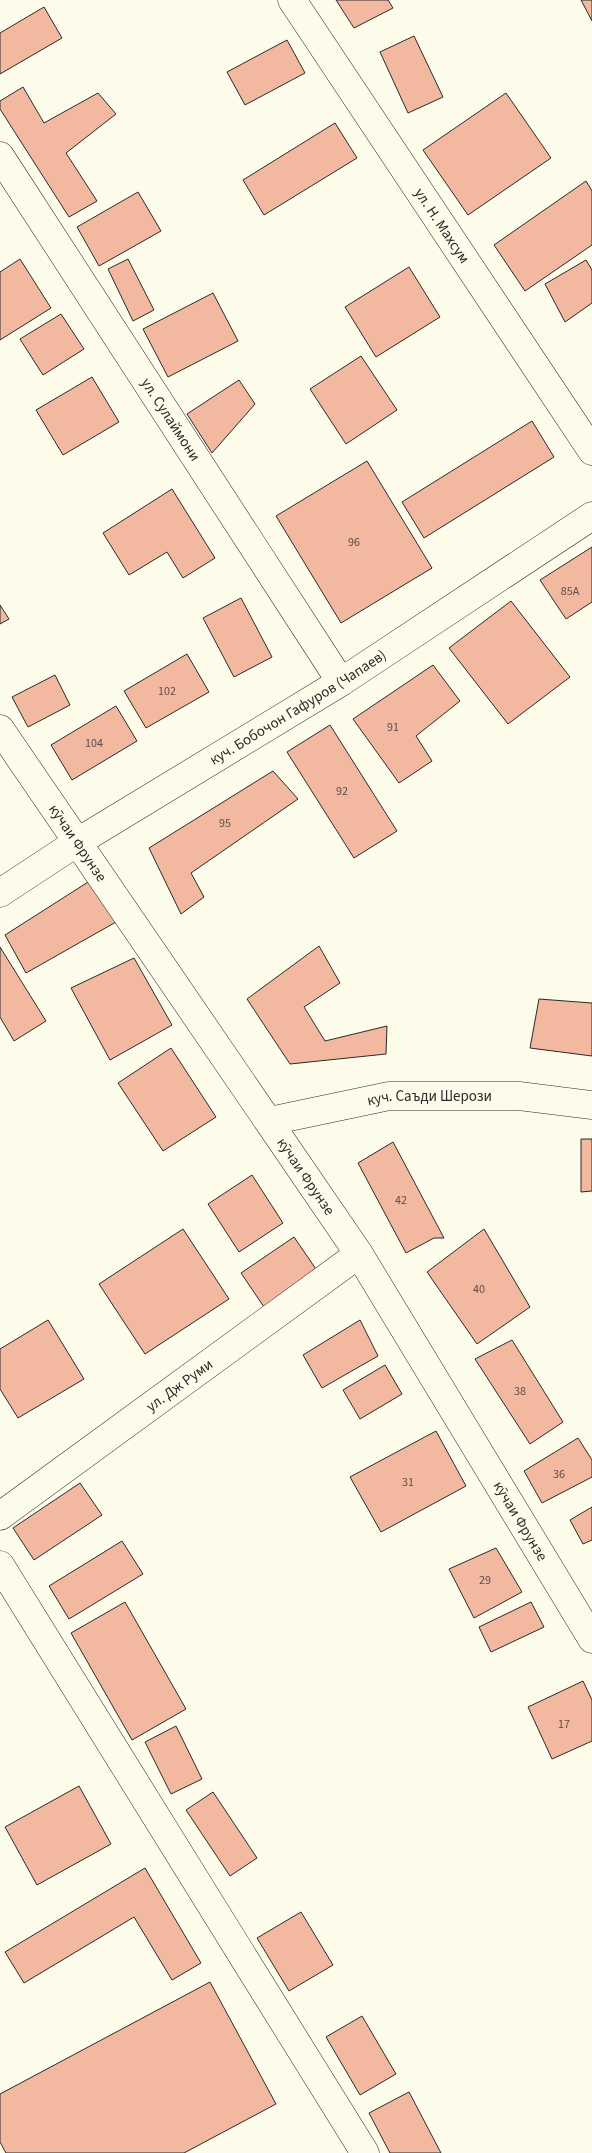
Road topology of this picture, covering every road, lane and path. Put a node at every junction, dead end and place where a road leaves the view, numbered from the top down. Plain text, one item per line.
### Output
1 (292, 0) edge
2 (0, 156) edge
3 (592, 451) edge
4 (592, 516) edge
5 (341, 682) junction
6 (0, 729) edge
7 (76, 843) junction
8 (0, 893) edge
9 (592, 1105) edge
10 (270, 1121) junction
11 (359, 1254) junction
12 (0, 1516) edge
13 (0, 1565) edge
14 (592, 1639) edge
15 (366, 2153) edge

1 - 3 street, ул. Н. Махсум
2 - 5 street, ул. Сулаймони
4 - 5 street, куч. Бобочон Гафуров (Чапаев)
5 - 7 street, куч. Бобочон Гафуров (Чапаев)
6 - 7 street, кӯчаи Фрунзе
7 - 8 street, куч. Бобочон Гафуров (Чапаев)
7 - 10 street, кӯчаи Фрунзе
9 - 10 street, куч. Саъди Шерози
10 - 11 street, кӯчаи Фрунзе
11 - 12 street, ул. Дж Руми
11 - 14 street, кӯчаи Фрунзе
13 - 15 street

